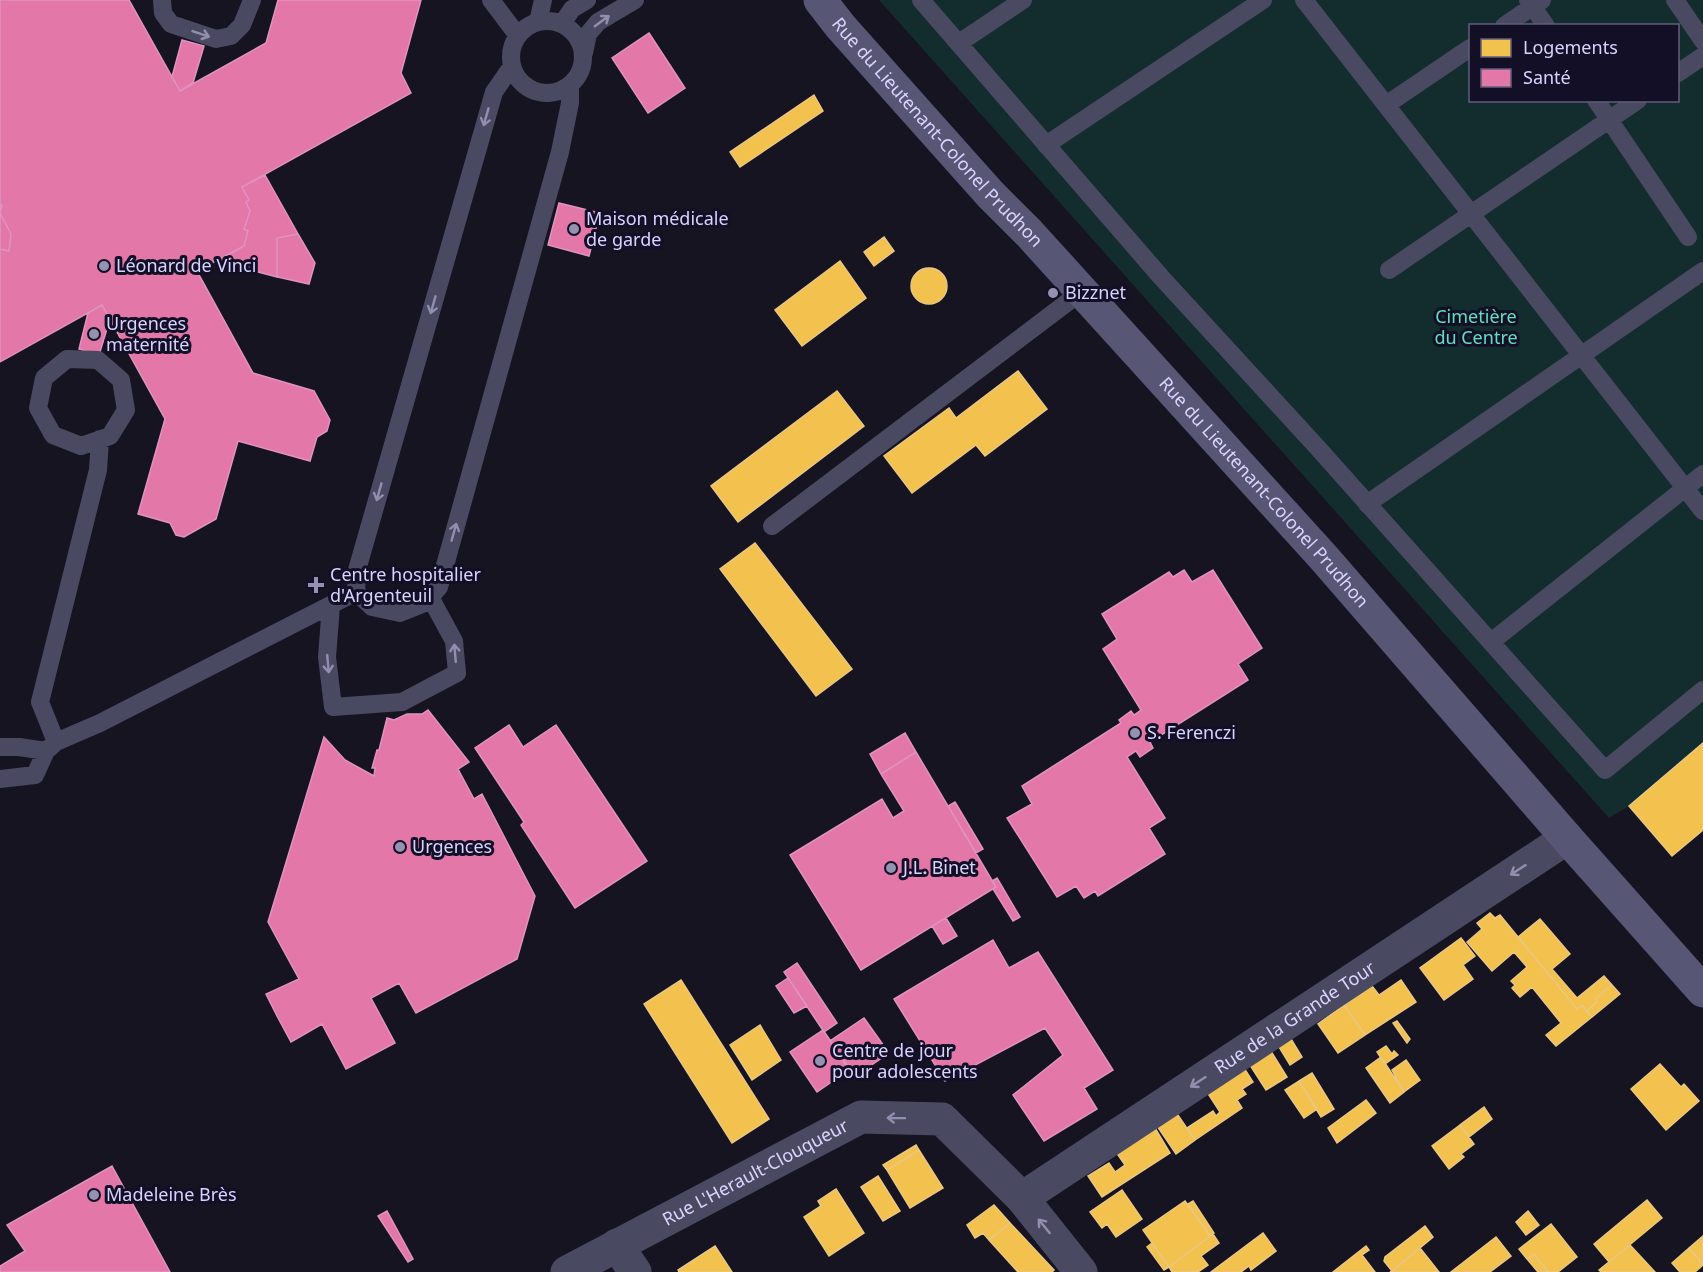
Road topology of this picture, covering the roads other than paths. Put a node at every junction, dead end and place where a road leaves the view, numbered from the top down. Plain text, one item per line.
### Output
1 (162, 0) edge
2 (252, 0) edge
3 (491, 0) edge
4 (543, 0) edge
5 (587, 0) edge
6 (635, 0) edge
7 (820, 0) edge
8 (921, 0) edge
9 (1023, 0) edge
10 (1263, 0) edge
11 (1304, 0) edge
12 (1675, 0) edge
13 (1534, 2) edge
14 (538, 22) junction
15 (562, 24) junction
16 (1506, 24) edge
17 (1544, 24) edge
18 (518, 36) junction
19 (1703, 41) edge
20 (959, 43) junction
21 (1469, 49) edge
22 (584, 53) junction
23 (1703, 56) edge
24 (512, 66) junction
25 (1679, 72) edge
26 (570, 86) junction
27 (1597, 102) edge
28 (1635, 102) edge
29 (1386, 105) junction
30 (1609, 120) junction
31 (1046, 145) junction
32 (1470, 215) junction
33 (1688, 237) dead end
34 (1389, 270) dead end
35 (1703, 271) edge
36 (1082, 292) junction
37 (1582, 355) junction
38 (100, 439) junction
39 (1703, 474) edge
40 (1685, 488) junction
41 (1367, 504) junction
42 (1703, 511) edge
43 (772, 526) dead end
44 (356, 592) junction
45 (430, 597) junction
46 (331, 605) junction
47 (1491, 642) junction
48 (1703, 690) edge
49 (0, 747) edge
50 (51, 747) junction
51 (0, 779) edge
52 (1567, 838) junction
53 (1703, 991) edge
54 (1022, 1198) junction
55 (617, 1245) junction
56 (567, 1272) edge
57 (635, 1272) edge
58 (1081, 1272) edge

1 -> 2 lane
3 - 18 lane
4 - 14 lane
5 - 15 lane
22 -> 6 lane
7 - 36 main road, Rue du Lieutenant-Colonel Prudhon
8 - 20 lane
9 - 20 lane
10 - 31 lane
11 - 29 lane
12 - 19 lane
13 - 16 lane
13 - 17 lane
14 - 15 lane
14 - 18 lane
15 - 22 lane
18 - 24 lane
20 - 31 lane
21 - 29 lane
22 - 26 lane
23 - 25 lane
24 - 26 lane
24 -> 44 lane
45 -> 26 lane
27 - 30 lane
28 - 30 lane
29 - 32 lane
30 - 32 lane
30 - 33 lane
31 - 41 lane
32 - 34 lane
32 - 37 lane
35 - 37 lane
36 - 43 lane
36 - 52 main road, Rue du Lieutenant-Colonel Prudhon
37 - 40 lane
37 - 41 lane
38 - 38 lane
38 - 50 lane
39 - 40 lane
40 - 42 lane
40 - 47 lane
41 - 47 lane
44 - 45 lane
44 - 46 lane
46 -> 45 lane
46 - 50 lane
47 - 48 lane
49 - 50 lane
50 - 51 lane
52 - 53 main road, Rue du Lieutenant-Colonel Prudhon
52 -> 54 street, Rue de la Grande Tour
54 -> 55 street, Rue L'Herault-Clouqueur
58 -> 54 street, Rue L'Herault-Clouqueur
55 - 56 street, Rue L'Herault-Clouqueur
55 - 57 street

